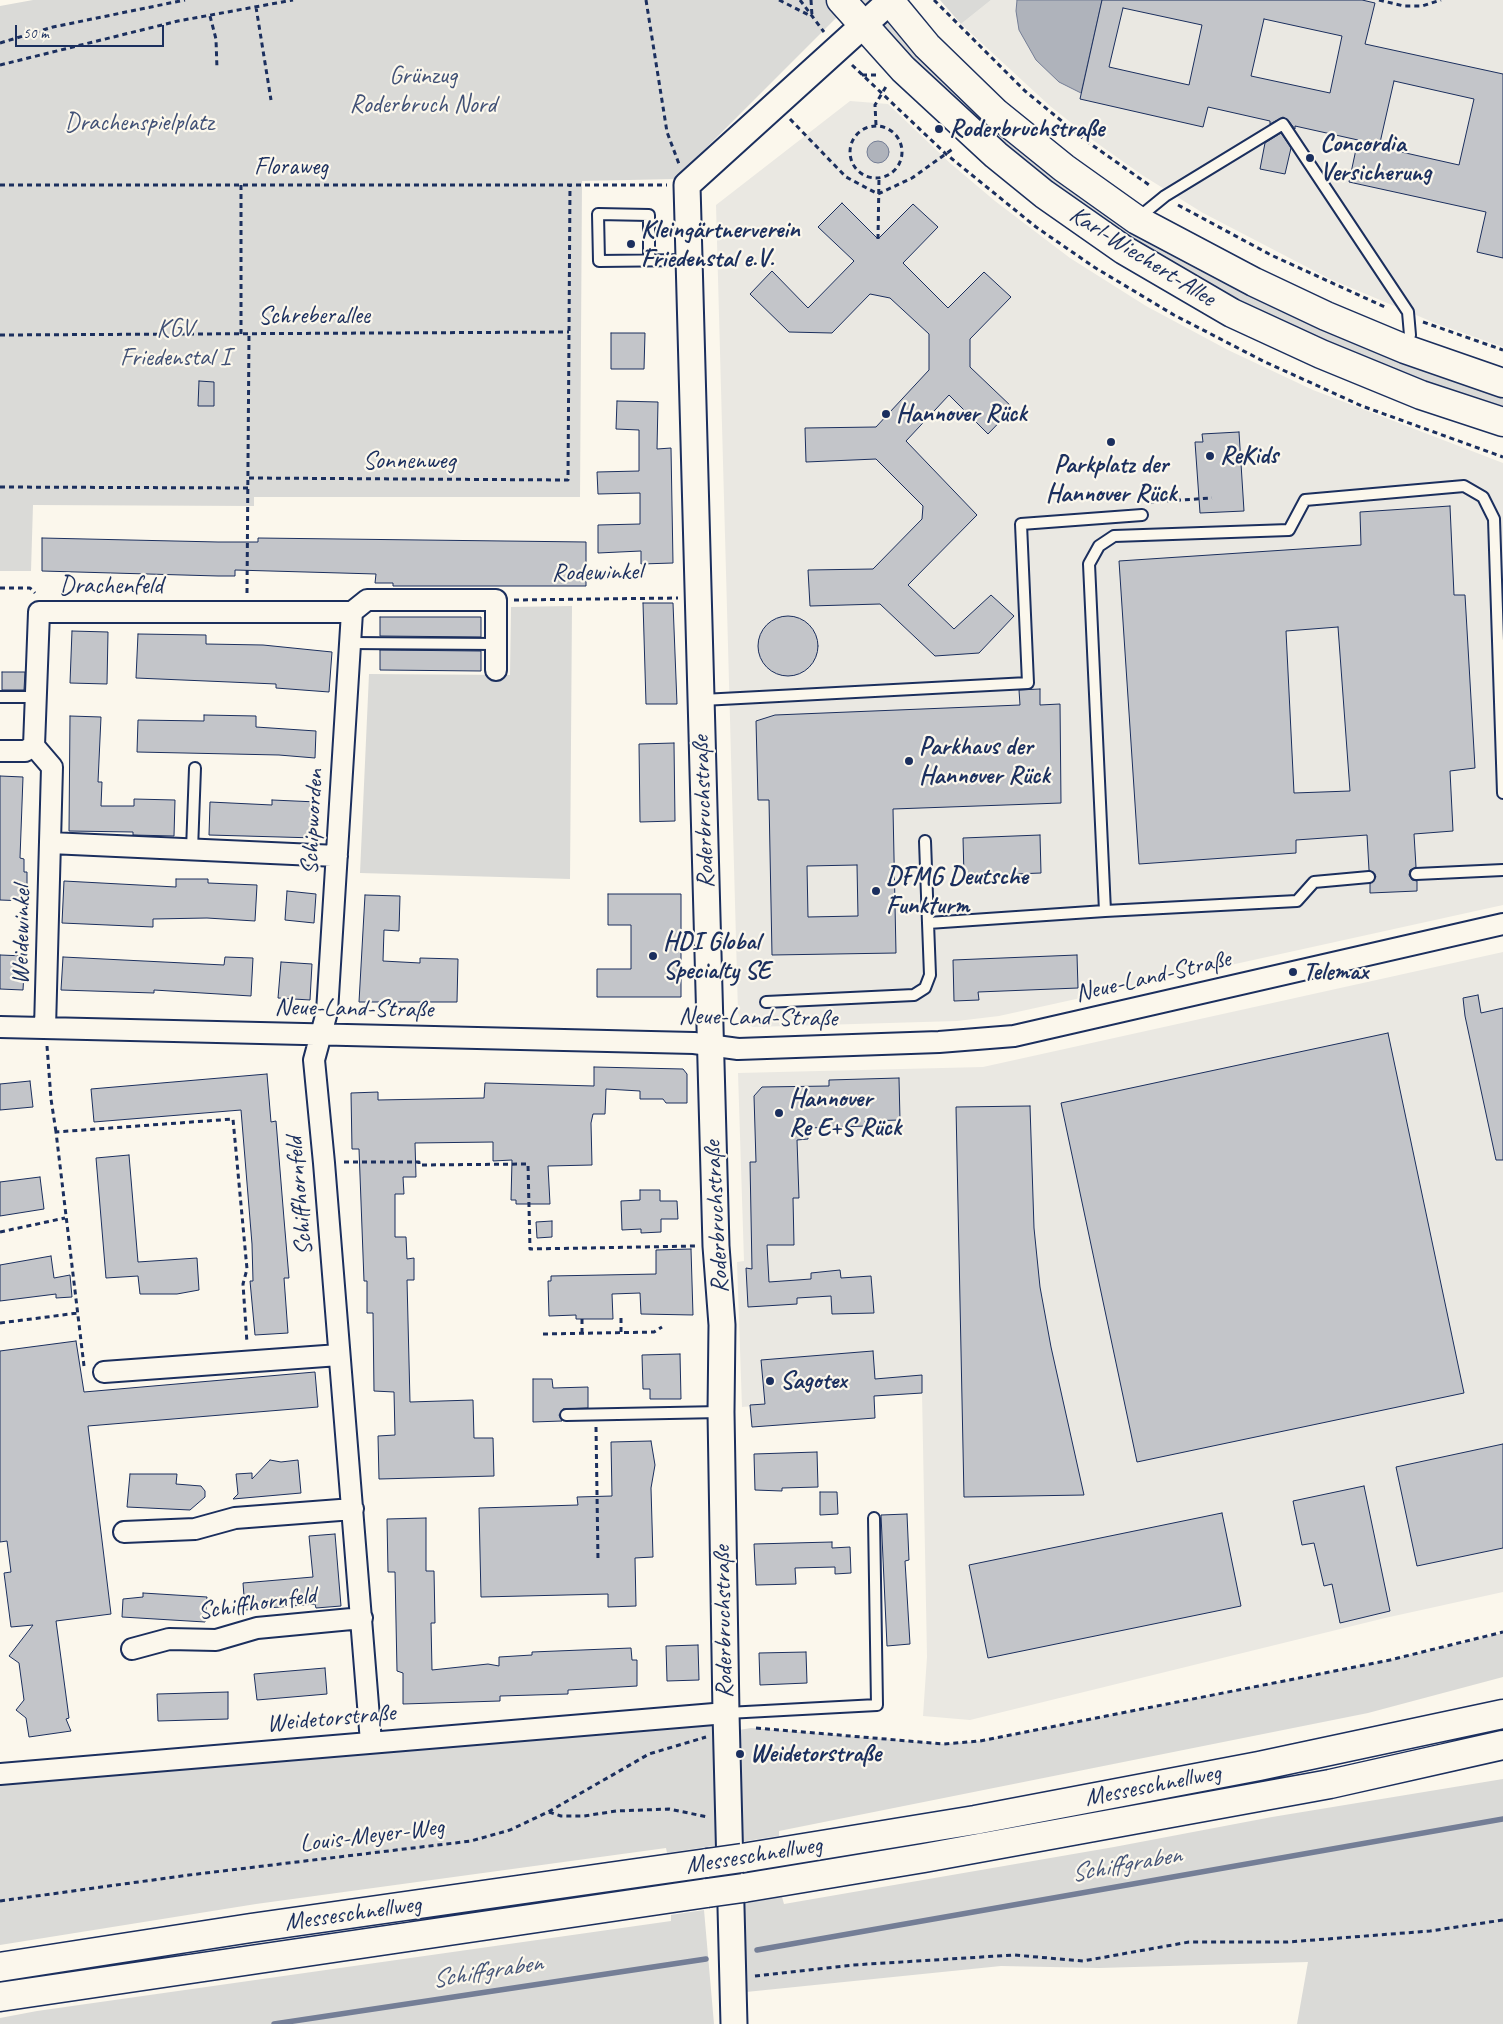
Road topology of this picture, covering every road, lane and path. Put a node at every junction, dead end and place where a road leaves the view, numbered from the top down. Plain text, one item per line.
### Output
1 (185, 0) edge
2 (293, 0) edge
3 (646, 0) edge
4 (779, 0) edge
5 (800, 0) edge
6 (812, 0) edge
7 (841, 0) edge
8 (890, 0) edge
9 (934, 0) edge
10 (1380, 0) edge
11 (1441, 0) edge
12 (256, 7) junction
13 (210, 16) junction
14 (812, 17) junction
15 (864, 26) junction
16 (0, 43) edge
17 (0, 65) edge
18 (217, 69) dead end
19 (881, 92) dead end
20 (271, 100) dead end
21 (776, 104) junction
22 (876, 125) junction
23 (960, 143) dead end
24 (879, 178) junction
25 (0, 185) edge
26 (241, 185) junction
27 (570, 185) junction
28 (687, 185) junction
29 (878, 194) junction
30 (1165, 196) junction
31 (1137, 220) junction
32 (878, 239) dead end
33 (649, 260) junction
34 (689, 260) junction
35 (1410, 318) junction
36 (569, 332) junction
37 (241, 334) junction
38 (249, 334) junction
39 (0, 335) edge
40 (1405, 349) junction
41 (1503, 350) edge
42 (1503, 383) edge
43 (1503, 422) edge
44 (249, 478) junction
45 (0, 488) edge
46 (249, 488) junction
47 (1212, 498) dead end
48 (1141, 503) dead end
49 (1142, 515) dead end
50 (0, 588) edge
51 (30, 588) dead end
52 (698, 598) junction
53 (496, 600) junction
54 (247, 612) junction
55 (352, 612) junction
56 (350, 643) junction
57 (496, 644) junction
58 (496, 670) dead end
59 (0, 697) edge
60 (36, 697) junction
61 (701, 700) junction
62 (34, 746) junction
63 (0, 751) edge
64 (195, 768) dead end
65 (1503, 793) edge
66 (925, 842) dead end
67 (50, 843) junction
68 (192, 850) junction
69 (337, 856) junction
70 (1503, 870) edge
71 (1416, 874) dead end
72 (1369, 877) dead end
73 (1105, 911) junction
74 (928, 923) junction
75 (1503, 924) edge
76 (766, 1002) dead end
77 (0, 1027) edge
78 (45, 1028) junction
79 (321, 1034) junction
80 (711, 1046) junction
81 (56, 1132) junction
82 (324, 1163) junction
83 (65, 1218) junction
84 (0, 1232) edge
85 (716, 1246) junction
86 (78, 1313) junction
87 (621, 1318) dead end
88 (582, 1319) dead end
89 (0, 1323) edge
90 (662, 1327) dead end
91 (621, 1332) junction
92 (582, 1333) junction
93 (543, 1334) dead end
94 (339, 1355) junction
95 (249, 1361) junction
96 (104, 1372) joint
97 (721, 1412) junction
98 (566, 1415) dead end
99 (596, 1424) dead end
100 (353, 1509) junction
101 (874, 1518) dead end
102 (124, 1532) dead end
103 (598, 1560) dead end
104 (362, 1618) junction
105 (1503, 1632) edge
106 (132, 1649) dead end
107 (1503, 1704) edge
108 (1503, 1714) edge
109 (726, 1722) junction
110 (371, 1742) junction
111 (1368, 1743) junction
112 (1503, 1745) edge
113 (0, 1774) edge
114 (548, 1812) junction
115 (728, 1816) junction
116 (0, 1901) edge
117 (1503, 1920) edge
118 (0, 1967) edge
119 (733, 1978) junction
120 (0, 1997) edge
121 (734, 2024) edge

1 - 16 path
2 - 12 path
3 - 28 path
4 - 14 path
5 - 14 path
6 - 14 path
7 - 15 main road, Karl-Wiechert-Allee
8 - 15 street
8 - 31 main road, Karl-Wiechert-Allee
9 - 30 path
10 - 11 path
12 - 13 path
12 - 20 path
13 - 17 path
13 - 18 path
15 - 21 street
15 - 43 main road, Karl-Wiechert-Allee
19 - 22 path
21 - 28 street
21 - 29 path
22 - 24 path
22 - 24 path
23 - 29 path
24 - 29 path
25 - 26 path, Floraweg
26 - 27 path, Floraweg
26 - 37 path
27 - 28 path, Floraweg
27 - 36 path
28 - 34 street, Roderbruchstraße
29 - 32 path
30 - 31 lane
30 - 35 path
30 - 35 lane
31 - 40 main road, Karl-Wiechert-Allee
33 - 33 lane
33 - 34 lane
34 - 52 street, Roderbruchstraße
35 - 40 lane
35 - 41 path
36 - 38 path, Schreberallee
36 - 44 path, Sonnenweg
37 - 38 path, Schreberallee
37 - 39 path, Schreberallee
38 - 44 path
40 - 42 main road, Karl-Wiechert-Allee
44 - 46 path
45 - 46 path
46 - 54 path
47 - 48 path
49 - 61 lane
50 - 51 path
52 - 53 path, Rodewinkel
52 - 61 street, Roderbruchstraße
53 - 55 street
53 - 57 street
54 - 55 street, Drachenfeld
54 - 60 street, Drachenfeld
55 - 56 street, Schipworden
56 - 57 lane
56 - 69 street, Schipworden
57 - 58 street
59 - 60 lane
60 - 62 street, Drachenfeld
61 - 80 street, Roderbruchstraße
62 - 63 street
62 - 67 street, Weidewinkel
64 - 68 lane
65 - 73 lane
66 - 74 lane
67 - 68 street
67 - 78 street, Weidewinkel
68 - 69 street
69 - 79 street, Schipworden
70 - 71 lane
72 - 73 lane
73 - 74 lane
74 - 76 lane
75 - 80 street, Neue-Land-Straße
77 - 78 street, Neue-Land-Straße
78 - 79 street, Neue-Land-Straße
78 - 81 path
79 - 80 street, Neue-Land-Straße
79 - 82 street, Schiffhornfeld
80 - 85 street, Roderbruchstraße
81 - 83 path
81 - 95 path
82 - 85 path
82 - 94 street, Schiffhornfeld
83 - 84 path
83 - 86 path
85 - 97 street, Roderbruchstraße
86 - 89 path
86 - 96 path
87 - 91 path
88 - 92 path
90 - 91 path
91 - 92 path
92 - 93 path
94 - 95 street
94 - 100 street, Schiffhornfeld
95 - 96 street
97 - 98 lane
97 - 109 street, Roderbruchstraße
99 - 103 path
100 - 102 street
100 - 104 street, Schiffhornfeld
101 - 109 lane, Roderbruchstraße
104 - 106 street, Schiffhornfeld
104 - 110 street, Schiffhornfeld
105 - 109 path, Louis-Meyer-Weg
107 - 111 main road
108 - 111 main road, Messeschnellweg
109 - 110 street, Weidetorstraße
109 - 114 path, Louis-Meyer-Weg
109 - 115 street, Roderbruchstraße
110 - 113 street, Weidetorstraße
111 - 118 main road, Messeschnellweg, bridge
112 - 120 main road, Messeschnellweg, bridge
114 - 115 path
114 - 116 path, Louis-Meyer-Weg
115 - 119 street, Roderbruchstraße
117 - 119 path
119 - 121 street, Roderbruchstraße

